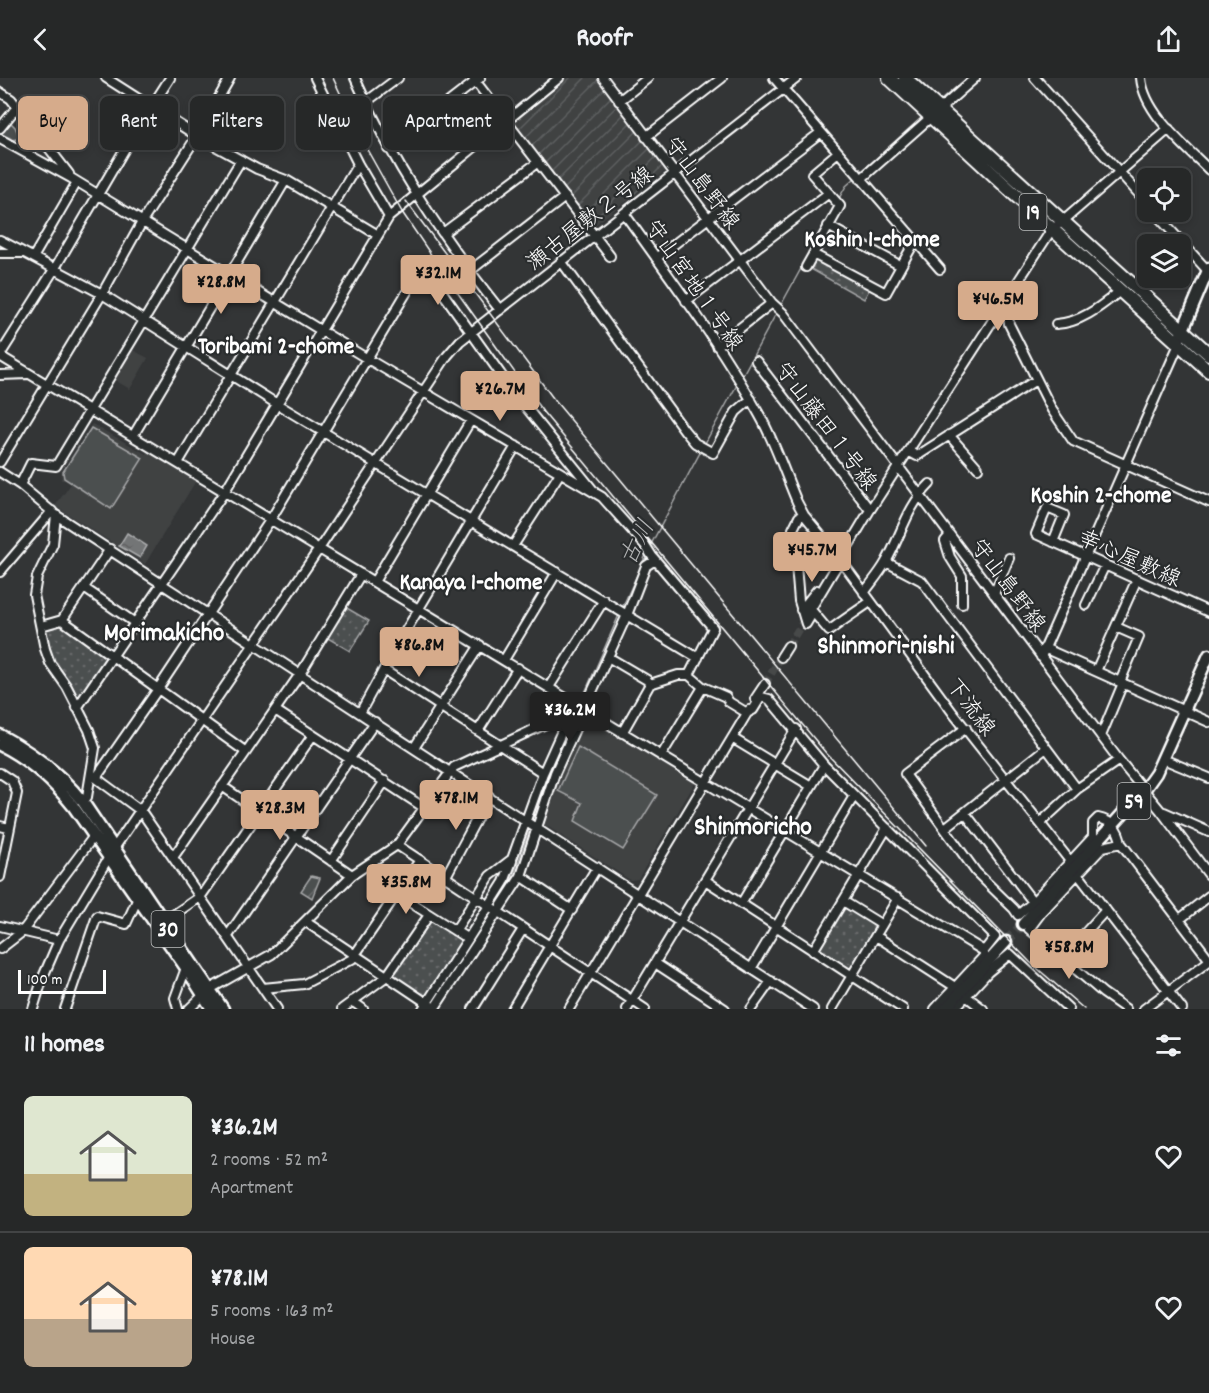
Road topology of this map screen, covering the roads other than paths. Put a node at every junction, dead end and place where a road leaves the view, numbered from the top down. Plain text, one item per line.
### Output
1 (106, 78) edge
2 (170, 78) edge
3 (230, 78) edge
4 (315, 78) edge
5 (355, 78) edge
6 (398, 78) edge
7 (559, 78) edge
8 (603, 78) edge
9 (648, 78) edge
10 (723, 78) edge
11 (774, 78) edge
12 (797, 78) edge
13 (889, 78) edge
14 (905, 78) edge
15 (975, 78) edge
16 (1035, 78) edge
17 (1141, 78) edge
18 (476, 79) edge
19 (783, 90) junction
20 (0, 92) edge
21 (134, 96) edge
22 (158, 96) edge
23 (220, 96) edge
24 (363, 96) edge
25 (455, 96) edge
26 (488, 96) edge
27 (371, 98) edge
28 (619, 101) junction
29 (17, 107) junction
30 (371, 113) edge
31 (935, 113) junction
32 (513, 116) edge
33 (0, 128) edge
34 (1169, 129) junction
35 (513, 131) edge
36 (820, 133) junction
37 (646, 137) junction
38 (383, 138) edge
39 (0, 139) edge
40 (190, 147) edge
41 (125, 150) edge
42 (223, 150) edge
43 (389, 150) edge
44 (471, 150) edge
45 (837, 153) junction
46 (241, 160) junction
47 (538, 162) junction
48 (358, 164) junction
49 (1209, 170) edge
50 (1120, 172) junction
51 (674, 173) junction
52 (858, 177) junction
53 (74, 180) junction
54 (286, 180) junction
55 (1137, 191) edge
56 (416, 194) junction
57 (98, 195) junction
58 (565, 197) junction
59 (835, 199) junction
60 (332, 207) junction
61 (624, 213) junction
62 (389, 217) junction
63 (708, 218) junction
64 (142, 222) junction
65 (1163, 222) edge
66 (828, 226) junction
67 (1057, 226) junction
68 (443, 233) junction
69 (378, 235) junction
70 (593, 236) junction
71 (0, 240) edge
72 (915, 241) junction
73 (187, 249) junction
74 (24, 253) junction
75 (1, 254) edge
76 (813, 254) junction
77 (34, 256) junction
78 (610, 256) dead end
79 (656, 258) junction
80 (740, 260) junction
81 (561, 261) junction
82 (901, 266) junction
83 (806, 267) dead end
84 (55, 268) junction
85 (940, 268) dead end
86 (471, 270) junction
87 (1208, 270) edge
88 (230, 275) junction
89 (1120, 291) junction
90 (102, 294) junction
91 (686, 301) junction
92 (275, 302) junction
93 (774, 304) junction
94 (1001, 307) junction
95 (500, 310) junction
96 (144, 320) junction
97 (1056, 324) dead end
98 (321, 330) junction
99 (1181, 330) junction
100 (471, 332) junction
101 (1179, 344) junction
102 (717, 346) junction
103 (187, 347) junction
104 (1209, 354) edge
105 (0, 356) edge
106 (366, 358) junction
107 (756, 360) dead end
108 (1209, 371) edge
109 (30, 374) junction
110 (0, 375) edge
111 (231, 375) junction
112 (1036, 380) junction
113 (47, 384) junction
114 (423, 391) junction
115 (751, 399) junction
116 (277, 404) junction
117 (90, 410) junction
118 (471, 420) junction
119 (322, 431) junction
120 (950, 435) junction
121 (133, 436) junction
122 (516, 446) junction
123 (908, 451) junction
124 (0, 462) edge
125 (178, 463) junction
126 (376, 463) junction
127 (899, 465) junction
128 (1125, 465) junction
129 (978, 468) dead end
130 (0, 472) edge
131 (560, 473) junction
132 (930, 484) dead end
133 (20, 485) junction
134 (225, 491) junction
135 (427, 494) junction
136 (597, 495) junction
137 (919, 495) junction
138 (1209, 502) edge
139 (870, 510) junction
140 (54, 513) junction
141 (804, 515) junction
142 (271, 519) junction
143 (471, 520) junction
144 (950, 535) junction
145 (1053, 542) junction
146 (513, 546) junction
147 (110, 549) junction
148 (319, 549) junction
149 (1085, 556) junction
150 (654, 558) junction
151 (1009, 558) dead end
152 (840, 561) junction
153 (886, 562) junction
154 (1105, 565) junction
155 (0, 572) edge
156 (557, 572) junction
157 (361, 574) junction
158 (1137, 579) junction
159 (374, 582) junction
160 (163, 583) junction
161 (84, 588) junction
162 (864, 593) junction
163 (994, 594) junction
164 (604, 600) junction
165 (870, 602) junction
166 (962, 603) dead end
167 (1086, 605) dead end
168 (418, 609) junction
169 (208, 612) junction
170 (813, 612) junction
171 (1209, 612) edge
172 (804, 614) junction
173 (627, 615) junction
174 (62, 620) junction
175 (135, 622) junction
176 (41, 626) junction
177 (1116, 627) junction
178 (254, 644) junction
179 (480, 645) junction
180 (788, 646) tunnel mouth
181 (1044, 648) junction
182 (113, 656) junction
183 (608, 657) junction
184 (781, 657) tunnel mouth
185 (1041, 657) junction
186 (698, 658) junction
187 (504, 660) junction
188 (1208, 662) edge
189 (518, 668) junction
190 (384, 670) junction
191 (1096, 671) junction
192 (300, 674) junction
193 (689, 675) junction
194 (1121, 683) junction
195 (650, 684) junction
196 (765, 684) tunnel mouth
197 (549, 687) junction
198 (703, 687) junction
199 (158, 689) junction
200 (575, 702) junction
201 (440, 707) junction
202 (77, 708) junction
203 (585, 709) junction
204 (275, 710) junction
205 (1184, 711) junction
206 (360, 712) junction
207 (569, 713) junction
208 (747, 713) junction
209 (202, 720) junction
210 (375, 722) junction
211 (1209, 722) edge
212 (966, 728) junction
213 (796, 729) junction
214 (478, 731) junction
215 (622, 732) junction
216 (0, 735) edge
217 (313, 735) junction
218 (1101, 736) junction
219 (732, 738) junction
220 (0, 745) edge
221 (501, 746) junction
222 (414, 748) junction
223 (1047, 748) junction
224 (246, 752) junction
225 (661, 756) junction
226 (350, 759) junction
227 (1163, 759) junction
228 (1119, 760) junction
229 (775, 764) junction
230 (824, 765) junction
231 (450, 771) junction
232 (0, 772) edge
233 (543, 773) junction
234 (93, 776) junction
235 (1209, 778) edge
236 (1006, 780) junction
237 (385, 782) junction
238 (705, 783) junction
239 (222, 786) junction
240 (811, 786) junction
241 (1077, 789) junction
242 (1144, 790) junction
243 (489, 796) junction
244 (854, 796) junction
245 (83, 801) junction
246 (423, 807) junction
247 (748, 808) junction
248 (141, 811) junction
249 (1161, 811) junction
250 (259, 812) junction
251 (965, 813) junction
252 (1040, 823) junction
253 (531, 824) junction
254 (1113, 825) junction
255 (0, 826) edge
256 (9, 828) junction
257 (887, 828) junction
258 (945, 828) junction
259 (785, 830) junction
260 (1209, 832) edge
261 (94, 836) junction
262 (296, 837) junction
263 (1121, 843) junction
264 (397, 845) junction
265 (821, 851) junction
266 (112, 852) junction
267 (174, 856) junction
268 (512, 859) junction
269 (420, 860) junction
270 (331, 861) junction
271 (1070, 861) junction
272 (597, 867) junction
273 (859, 874) junction
274 (1078, 874) junction
275 (352, 875) junction
276 (1209, 875) edge
277 (521, 876) junction
278 (0, 877) edge
279 (445, 878) junction
280 (705, 880) junction
281 (397, 894) junction
282 (638, 894) junction
283 (201, 896) junction
284 (1209, 896) edge
285 (138, 898) junction
286 (898, 898) junction
287 (477, 899) junction
288 (843, 901) junction
289 (1033, 902) junction
290 (741, 904) junction
291 (488, 907) junction
292 (572, 910) junction
293 (1106, 910) junction
294 (497, 913) junction
295 (429, 915) junction
296 (1180, 919) junction
297 (164, 922) junction
298 (306, 922) junction
299 (680, 922) junction
300 (1023, 924) tunnel mouth
301 (882, 925) junction
302 (0, 926) edge
303 (776, 927) junction
304 (523, 929) junction
305 (22, 932) junction
306 (456, 932) junction
307 (228, 936) junction
308 (876, 936) junction
309 (468, 939) junction
310 (59, 940) junction
311 (1006, 942) tunnel mouth
312 (550, 947) junction
313 (0, 950) edge
314 (813, 951) junction
315 (984, 951) junction
316 (356, 956) junction
317 (1063, 957) junction
318 (1209, 960) edge
319 (655, 963) junction
320 (186, 968) junction
321 (249, 969) junction
322 (751, 969) junction
323 (591, 973) junction
324 (387, 976) junction
325 (852, 976) junction
326 (771, 981) junction
327 (955, 987) junction
328 (263, 988) junction
329 (1168, 991) junction
330 (206, 992) junction
331 (966, 996) junction
332 (632, 1000) junction
333 (352, 1001) junction
334 (431, 1008) edge
335 (33, 1009) edge
336 (65, 1009) edge
337 (178, 1009) edge
338 (189, 1009) edge
339 (212, 1009) edge
340 (224, 1009) edge
341 (277, 1009) edge
342 (342, 1009) edge
343 (363, 1009) edge
344 (473, 1009) edge
345 (512, 1009) edge
346 (569, 1009) edge
347 (627, 1009) edge
348 (645, 1009) edge
349 (725, 1009) edge
350 (752, 1009) edge
351 (813, 1009) edge
352 (832, 1009) edge
353 (903, 1009) edge
354 (935, 1009) edge
355 (945, 1009) edge
356 (954, 1009) edge
357 (983, 1009) edge
358 (1069, 1009) edge
359 (1126, 1009) edge
360 (1144, 1009) edge
361 (1182, 1009) edge

1 - 21 street
2 - 22 street
3 - 23 street
4 - 48 street
5 - 24 street
6 - 27 street
7 - 32 street
8 - 28 street, 守山島野線
9 - 28 street
10 - 37 street
11 - 19 street
12 - 19 street, 瀬古屋敷２号線
13 - 31 highway, 19
14 - 31 highway, 19
15 - 31 street
16 - 50 street
17 - 34 street
18 - 25 street
18 - 26 street
19 - 36 street
19 - 51 street, 瀬古屋敷２号線
20 - 29 street
28 - 37 street, 守山島野線
29 - 33 street
29 - 53 street
30 - 38 street
31 - 52 street
31 - 67 highway, 19
34 - 49 street
34 - 50 street
35 - 47 street
36 - 45 street
36 - 63 street
37 - 51 street, 守山島野線
39 - 53 street
40 - 64 street
41 - 57 street
42 - 46 street
43 - 56 street
44 - 56 street
45 - 52 street
45 - 59 street
46 - 54 street
46 - 73 street
47 - 58 street
47 - 68 street
48 - 60 street
48 - 62 street
50 - 55 street
50 - 67 street
51 - 61 street, 瀬古屋敷２号線
51 - 63 street, 守山島野線
52 - 72 street
53 - 57 street
53 - 77 street
54 - 60 street
54 - 88 street
56 - 62 street
56 - 68 street
57 - 64 street
57 - 84 street
58 - 70 street
58 - 86 street
59 - 66 street
59 - 80 street
60 - 69 street
60 - 92 street
61 - 70 street, 瀬古屋敷２号線
61 - 79 street, 守山宮地１号線
62 - 69 street
63 - 79 street
63 - 80 street, 守山島野線
64 - 73 street
64 - 90 street
65 - 87 street
66 - 76 street
66 - 82 street
67 - 89 highway, 19
67 - 94 street
67 - 99 highway, 19
68 - 86 street
69 - 98 street
70 - 78 street
70 - 81 street, 瀬古屋敷２号線
71 - 74 street
72 - 82 street
72 - 85 street
73 - 88 street
73 - 96 street
74 - 75 street
74 - 77 street
76 - 82 street
76 - 83 street
77 - 84 street
79 - 91 street, 守山宮地１号線
80 - 91 street
80 - 93 street, 守山島野線
81 - 95 street, 瀬古屋敷２号線
81 - 115 street
84 - 90 street
84 - 105 street
86 - 95 street
87 - 99 main road
88 - 92 street
88 - 103 street
89 - 97 street
89 - 101 highway, 19
90 - 96 street
90 - 113 street
91 - 102 street, 守山宮地１号線
92 - 98 street
92 - 111 street
93 - 102 street
93 - 127 street, 守山島野線
94 - 112 street
94 - 123 street
95 - 100 street, 瀬古屋敷２号線
96 - 103 street
96 - 117 street
98 - 106 street
98 - 116 street
99 - 101 main road
99 - 104 highway, 19
100 - 106 street
100 - 114 street, 瀬古屋敷２号線
100 - 136 street
101 - 108 highway, 19
101 - 128 street
102 - 115 street, 守山宮地１号線
103 - 111 street
103 - 121 street
105 - 109 street
106 - 114 street
106 - 119 street
107 - 139 street, 守山藤田１号線
109 - 110 street
109 - 113 street
111 - 116 street
111 - 125 street
112 - 120 street
112 - 128 street
113 - 117 street
113 - 124 street
114 - 118 street
114 - 126 street, 瀬古屋敷２号線
115 - 141 street
116 - 119 street
116 - 134 street
117 - 121 street
117 - 133 street
118 - 122 street
118 - 135 street
119 - 126 street
119 - 142 street
120 - 123 street
120 - 129 street
121 - 125 street
122 - 131 street
122 - 143 street
123 - 127 street
125 - 134 street
126 - 135 street
126 - 148 street, 瀬古屋敷２号線
127 - 137 street, 守山島野線
127 - 139 street
128 - 138 street
128 - 149 street
130 - 133 street
131 - 136 street
131 - 146 street
132 - 137 street
133 - 140 street
134 - 142 street
134 - 160 street
135 - 143 street
135 - 159 street
136 - 150 street
137 - 144 street, 守山島野線
137 - 153 street
139 - 152 street
140 - 147 street
140 - 155 street
140 - 176 street
141 - 152 street, 下流線
141 - 172 street
142 - 148 street
142 - 169 street
143 - 146 street
143 - 168 street
144 - 163 street, 守山島野線
144 - 166 street
145 - 145 street, 幸心屋敷線
145 - 149 street, 幸心屋敷線
146 - 156 street
147 - 160 street
147 - 161 street
148 - 157 street
148 - 178 street, 瀬古屋敷２号線
149 - 154 street, 幸心屋敷線
149 - 181 street
150 - 173 street
150 - 186 street
151 - 163 street
152 - 162 street, 下流線
152 - 170 street
152 - 172 street
153 - 162 street
153 - 223 street
154 - 158 street, 幸心屋敷線
154 - 167 street
156 - 164 street
156 - 187 street
157 - 159 street
157 - 192 street
158 - 171 street, 幸心屋敷線
158 - 177 street
159 - 168 street
160 - 169 street
160 - 175 street
161 - 174 street
161 - 175 street
162 - 165 street, 下流線
163 - 185 street, 守山島野線
164 - 173 street
164 - 197 street
165 - 170 street
165 - 212 street, 下流線
168 - 179 street
168 - 190 street
169 - 178 street
169 - 199 street
170 - 172 street
173 - 183 street
173 - 186 street
174 - 176 street
174 - 182 street
175 - 182 street
176 - 202 street
177 - 191 street
177 - 194 street
178 - 192 street
178 - 209 street, 瀬古屋敷２号線
179 - 187 street
179 - 201 street
180 - 184 street
181 - 185 street
181 - 191 street
182 - 199 street
182 - 202 street
183 - 195 street
183 - 203 street
185 - 218 street, 守山島野線
186 - 193 street
187 - 189 street
188 - 205 main road, 59
189 - 197 street
189 - 214 street
190 - 201 street
190 - 206 street
191 - 194 street
192 - 204 street
192 - 206 street
193 - 195 street
193 - 198 street
194 - 205 street
194 - 218 street
195 - 215 street
196 - 208 street
197 - 200 street
198 - 208 street
198 - 225 street
199 - 209 street
199 - 234 street
200 - 203 street
200 - 207 street
201 - 214 street
201 - 222 street
202 - 234 street
203 - 215 street
203 - 253 street
204 - 217 street
204 - 224 street
205 - 211 street
205 - 227 main road, 59
206 - 210 street
207 - 221 street
207 - 233 street
208 - 213 street
208 - 219 street
209 - 224 street
209 - 248 street, 瀬古屋敷２号線
210 - 222 street
210 - 226 street
212 - 236 street, 下流線
212 - 258 street
213 - 229 street
213 - 230 street
214 - 221 street
215 - 225 street
216 - 245 main road, 30
217 - 226 street
217 - 250 street
218 - 228 street, 守山島野線
219 - 229 street
219 - 238 street
220 - 261 main road, 30
221 - 231 street
221 - 233 street
222 - 231 street
223 - 236 street
223 - 241 street
224 - 239 street
225 - 238 street
226 - 237 street
226 - 262 street
227 - 235 street
227 - 242 main road, 59
228 - 241 street
228 - 242 street, 守山島野線
229 - 240 street
229 - 247 street
230 - 240 street
230 - 244 street
231 - 243 street
231 - 246 street
232 - 256 street
233 - 253 street
234 - 245 street
234 - 248 street
236 - 251 street
236 - 252 street, 下流線
237 - 246 street
237 - 270 street
238 - 247 street
238 - 282 street
239 - 250 street
239 - 267 street
240 - 259 street
241 - 252 street
242 - 249 street, 守山島野線
242 - 254 main road, 59
243 - 253 street
243 - 279 street
244 - 257 street
244 - 265 street
245 - 266 main road, 30
246 - 264 street
247 - 259 street
247 - 280 street
248 - 266 street, 瀬古屋敷２号線
248 - 267 street
249 - 260 street
249 - 276 street, 守山島野線
250 - 262 street
250 - 283 street
251 - 258 street
251 - 289 street
252 - 271 street, 下流線
253 - 268 street
253 - 272 street
253 - 277 street
254 - 263 street
254 - 271 street
254 - 300 main road, 59
255 - 256 street
256 - 278 street
257 - 273 street
257 - 315 street
258 - 289 street
259 - 265 street
259 - 290 street
261 - 266 main road, 30
261 - 305 street
262 - 270 street
262 - 307 street
263 - 274 street
263 - 296 street
264 - 269 street
264 - 275 street
265 - 273 street
265 - 303 street
266 - 285 main road, 30
266 - 297 main road, 30
266 - 310 street, 瀬古屋敷２号線
267 - 283 street
268 - 287 street
268 - 291 street
269 - 279 street
269 - 281 street
270 - 275 street
271 - 289 street
272 - 282 street
272 - 292 street
273 - 286 street
273 - 288 street
274 - 293 street
274 - 317 street
275 - 298 street
277 - 292 street
277 - 294 street
279 - 287 street
280 - 290 street
280 - 299 street
281 - 295 street
281 - 316 street
282 - 299 street
282 - 323 street
283 - 297 street
283 - 307 street
284 - 296 street
285 - 320 main road, 30
285 - 336 street
286 - 301 street
286 - 315 street
287 - 291 street
287 - 306 street
288 - 301 street
288 - 314 street
290 - 303 street
291 - 294 street
291 - 309 street
292 - 312 street
293 - 317 street
293 - 329 street
294 - 304 street
294 - 334 street
295 - 306 street
295 - 324 street
296 - 318 street
297 - 330 main road, 30
298 - 316 street
298 - 321 street
299 - 319 street
299 - 322 street
301 - 308 street
302 - 305 street
303 - 314 street
303 - 322 street
304 - 312 street
304 - 344 street
305 - 310 street
305 - 313 street
306 - 309 street
307 - 321 street
308 - 325 street
308 - 327 street
309 - 334 street
310 - 335 street, 瀬古屋敷２号線
311 - 355 main road
312 - 323 street
312 - 345 street
314 - 325 street
315 - 327 street
316 - 324 street
316 - 328 street
317 - 359 street
318 - 329 street
319 - 332 street
319 - 349 street
320 - 330 main road, 30
320 - 337 street
321 - 328 street
321 - 330 street
322 - 326 street
323 - 332 street
323 - 346 street
324 - 333 street
324 - 334 street
325 - 352 street
325 - 353 street
326 - 350 street
326 - 351 street
327 - 354 street
328 - 341 street
329 - 360 street
329 - 361 street
330 - 338 street
330 - 339 main road, 30
330 - 340 main road, 30
331 - 356 street
331 - 357 street
331 - 358 street
332 - 347 street
332 - 348 street
333 - 342 street
333 - 343 street

